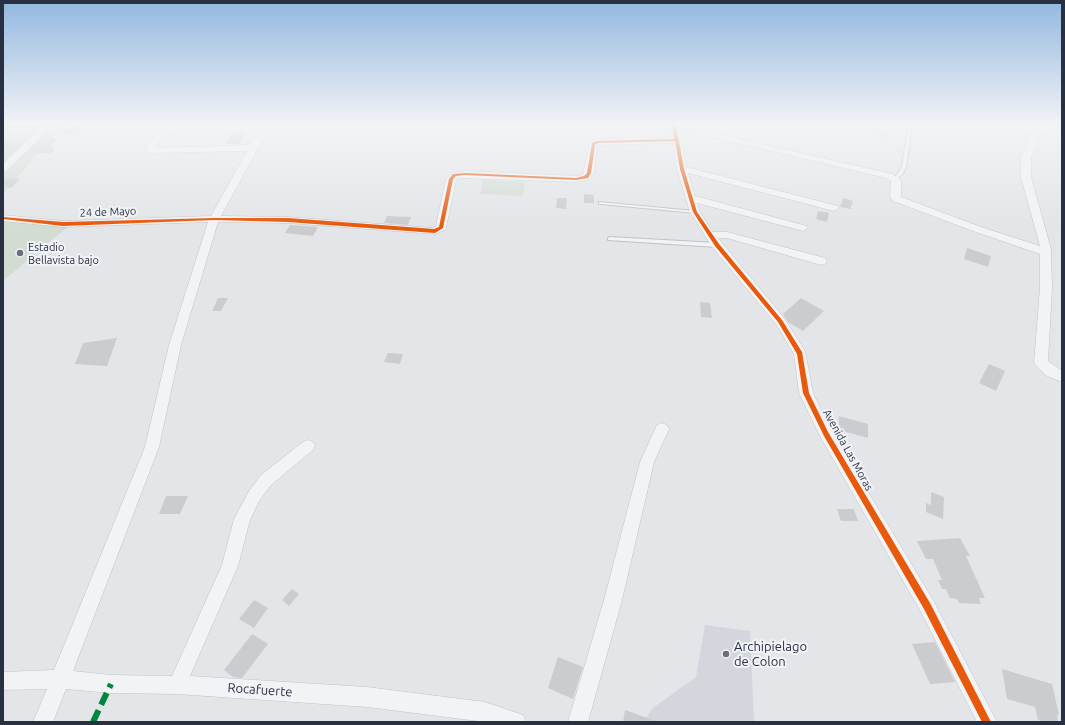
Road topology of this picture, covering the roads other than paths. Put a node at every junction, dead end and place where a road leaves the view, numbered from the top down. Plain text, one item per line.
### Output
1 (14, 159) edge
2 (247, 159) edge
3 (591, 159) edge
4 (680, 159) edge
5 (815, 159) edge
6 (905, 159) edge
7 (1026, 159) edge
8 (3, 169) edge
9 (682, 169) junction
10 (895, 178) junction
11 (601, 203) dead end
12 (693, 205) junction
13 (834, 208) dead end
14 (3, 218) edge
15 (214, 219) junction
16 (803, 228) dead end
17 (610, 239) dead end
18 (714, 240) junction
19 (1046, 252) junction
20 (821, 261) dead end
21 (1062, 377) edge
22 (662, 429) dead end
23 (308, 446) dead end
24 (60, 679) junction
25 (3, 681) edge
26 (177, 685) junction
27 (43, 722) edge
28 (516, 722) edge
29 (578, 722) edge
30 (987, 722) edge

1 - 8 street
2 - 15 street
3 - 15 street, 24 de Mayo
4 - 9 street, Avenida Las Moras
5 - 10 street
6 - 10 lane
7 - 19 street
9 - 12 street, Avenida Las Moras
9 - 13 street
10 - 19 street
11 - 12 lane
12 - 16 street
12 - 18 street, Avenida Las Moras
14 - 15 street, 24 de Mayo
15 - 24 street
17 - 18 lane
18 - 20 street
18 - 30 street, Avenida Las Moras
19 - 21 street
22 - 29 street
23 - 26 street
24 - 25 street, Rocafuerte
24 - 26 street, Rocafuerte
24 - 27 street
26 - 28 street, Rocafuerte

